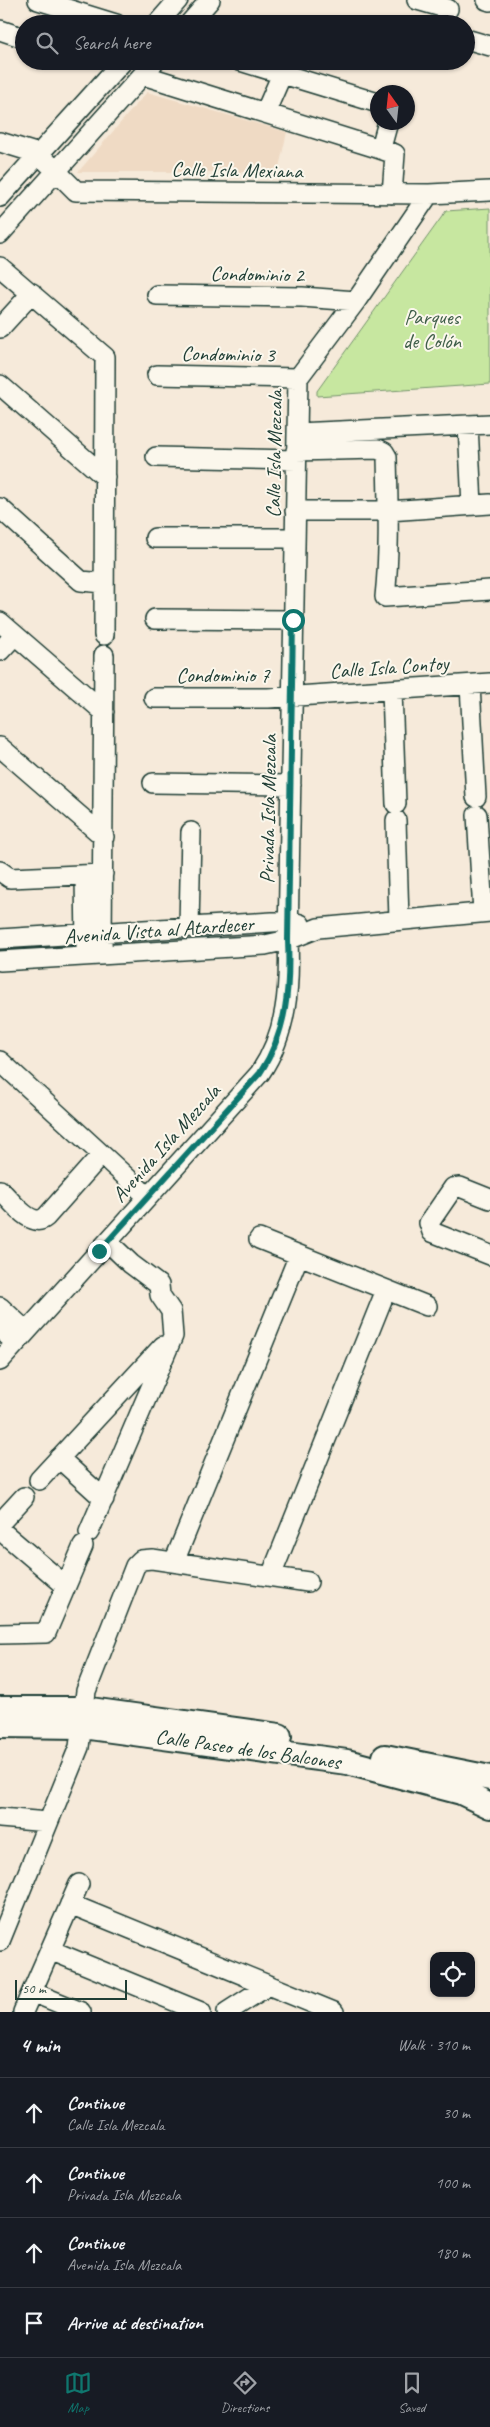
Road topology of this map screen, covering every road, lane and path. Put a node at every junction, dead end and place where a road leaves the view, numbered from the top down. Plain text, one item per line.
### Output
1 (38, 0) edge
2 (178, 0) edge
3 (210, 0) edge
4 (417, 0) edge
5 (448, 11) edge
6 (78, 15) edge
7 (165, 15) edge
8 (197, 15) edge
9 (0, 30) edge
10 (15, 35) edge
11 (475, 42) edge
12 (490, 46) edge
13 (115, 70) edge
14 (147, 70) edge
15 (154, 70) edge
16 (269, 70) edge
17 (282, 74) junction
18 (370, 101) edge
19 (265, 113) junction
20 (386, 130) edge
21 (0, 142) edge
22 (377, 148) junction
23 (39, 154) junction
24 (56, 171) junction
25 (490, 190) edge
26 (392, 194) junction
27 (429, 194) junction
28 (0, 197) edge
29 (0, 234) edge
30 (0, 267) edge
31 (0, 282) edge
32 (157, 295) dead end
33 (28, 297) junction
34 (356, 300) junction
35 (0, 328) edge
36 (157, 375) dead end
37 (298, 378) junction
38 (0, 385) edge
39 (490, 424) edge
40 (468, 425) junction
41 (296, 448) junction
42 (156, 457) dead end
43 (105, 477) junction
44 (481, 505) edge
45 (0, 508) edge
46 (295, 511) junction
47 (388, 511) junction
48 (155, 538) dead end
49 (295, 538) junction
50 (104, 583) junction
51 (490, 590) edge
52 (155, 619) dead end
53 (293, 620) junction
54 (0, 622) edge
55 (15, 635) junction
56 (104, 635) dead end
57 (0, 651) edge
58 (104, 655) dead end
59 (490, 683) edge
60 (470, 684) junction
61 (392, 690) junction
62 (292, 697) junction
63 (154, 698) dead end
64 (104, 712) junction
65 (0, 747) edge
66 (153, 783) dead end
67 (291, 785) junction
68 (191, 832) dead end
69 (104, 837) junction
70 (0, 871) edge
71 (94, 875) junction
72 (487, 912) edge
73 (399, 920) junction
74 (288, 921) junction
75 (189, 928) junction
76 (318, 928) junction
77 (94, 934) junction
78 (0, 938) edge
79 (288, 940) junction
80 (94, 956) junction
81 (0, 961) edge
82 (0, 1061) edge
83 (97, 1160) junction
84 (0, 1190) edge
85 (490, 1199) edge
86 (144, 1202) junction
87 (260, 1239) dead end
88 (104, 1246) junction
89 (299, 1255) junction
90 (490, 1255) edge
91 (386, 1290) junction
92 (427, 1306) dead end
93 (0, 1307) edge
94 (0, 1329) edge
95 (173, 1336) junction
96 (21, 1337) junction
97 (0, 1361) edge
98 (59, 1458) junction
99 (39, 1480) dead end
100 (24, 1497) dead end
101 (104, 1499) junction
102 (0, 1523) edge
103 (0, 1530) edge
104 (174, 1562) junction
105 (272, 1576) junction
106 (308, 1582) dead end
107 (66, 1586) junction
108 (0, 1634) edge
109 (0, 1708) edge
110 (82, 1718) junction
111 (0, 1725) edge
112 (490, 1778) edge
113 (490, 1806) edge
114 (0, 1818) edge
115 (48, 1822) junction
116 (79, 1884) dead end
117 (70, 1904) junction
118 (0, 1941) edge
119 (50, 1950) junction
120 (269, 1985) junction
121 (32, 1992) junction
122 (23, 2012) edge
123 (81, 2012) edge
124 (201, 2012) edge
125 (227, 2012) edge
126 (334, 2012) edge

1 - 6 street
2 - 7 street
3 - 8 street
4 - 5 street
9 - 10 street
11 - 12 street
13 - 23 street
14 - 24 street
15 - 19 street
16 - 17 street
17 - 18 street
17 - 19 street
19 - 22 street
20 - 22 street
21 - 23 street, Calle Isla Mexiana
22 - 26 street
23 - 24 street, Calle Isla Mexiana
23 - 28 street
24 - 26 street, Calle Isla Mexiana
24 - 29 street
25 - 27 street, Calle Isla Mexiana
26 - 27 street, Calle Isla Mexiana
27 - 34 street, Calle Isla Mezcala
30 - 33 street
31 - 33 street
32 - 34 street, Condominio 2
33 - 35 street
33 - 43 street
34 - 37 street, Calle Isla Mezcala
36 - 37 street, Condominio 3
37 - 41 street, Calle Isla Mezcala
38 - 43 street
39 - 40 street
40 - 41 street
40 - 44 street
41 - 42 street
41 - 46 street, Calle Isla Mezcala
41 - 47 street
43 - 50 street
44 - 47 street
45 - 50 street
46 - 47 street
46 - 49 street, Calle Isla Mezcala
47 - 51 street
48 - 49 street
49 - 53 street, Calle Isla Mezcala
50 - 56 street
52 - 53 street
53 - 62 street, Calle Isla Mezcala
54 - 55 street
55 - 57 street
55 - 64 street
58 - 64 street
59 - 60 street, Calle Isla Contoy
60 - 61 street, Calle Isla Contoy
60 - 72 street
61 - 62 street, Calle Isla Contoy
61 - 73 street
62 - 63 street, Condominio 7
62 - 67 street, Privada Isla Mezcala
64 - 69 street
65 - 69 street
66 - 67 street
67 - 74 street, Privada Isla Mezcala
68 - 75 street
69 - 71 street
70 - 71 street
71 - 77 street
72 - 73 street, Avenida Vista al Atardecer
73 - 76 street, Avenida Vista al Atardecer
74 - 75 street, Avenida Vista al Atardecer
74 - 76 street, Avenida Vista al Atardecer
74 - 79 street, Avenida Isla Mezcala
75 - 77 street, Avenida Vista al Atardecer
76 - 79 street, Avenida Vista al Atardecer
77 - 78 street, Avenida Vista al Atardecer
77 - 80 street
79 - 80 street, Avenida Vista al Atardecer
79 - 86 street, Avenida Isla Mezcala
80 - 81 street, Avenida Vista al Atardecer
82 - 83 street
83 - 84 street
83 - 86 street
85 - 90 street
86 - 88 street, Avenida Isla Mezcala
87 - 89 street
88 - 95 street
88 - 96 street, Avenida Isla Mezcala
89 - 91 street
89 - 104 street
91 - 92 street
91 - 105 street
93 - 96 street
94 - 96 street
95 - 98 street
95 - 101 street
96 - 97 street, Avenida Isla Mezcala
98 - 99 street
98 - 101 street
100 - 102 street
101 - 107 street
103 - 107 street
104 - 105 street
104 - 110 street
105 - 106 street
107 - 108 street
109 - 110 main road, Calle Paseo de los Balcones
110 - 111 main road, Calle Paseo de los Balcones
110 - 112 main road, Calle Paseo de los Balcones
110 - 113 main road, Calle Paseo de los Balcones
110 - 115 street
114 - 115 street
115 - 118 street
116 - 117 street
117 - 119 street
117 - 120 street
119 - 121 street
119 - 124 street
120 - 125 street
120 - 126 street
121 - 122 street
121 - 123 street

